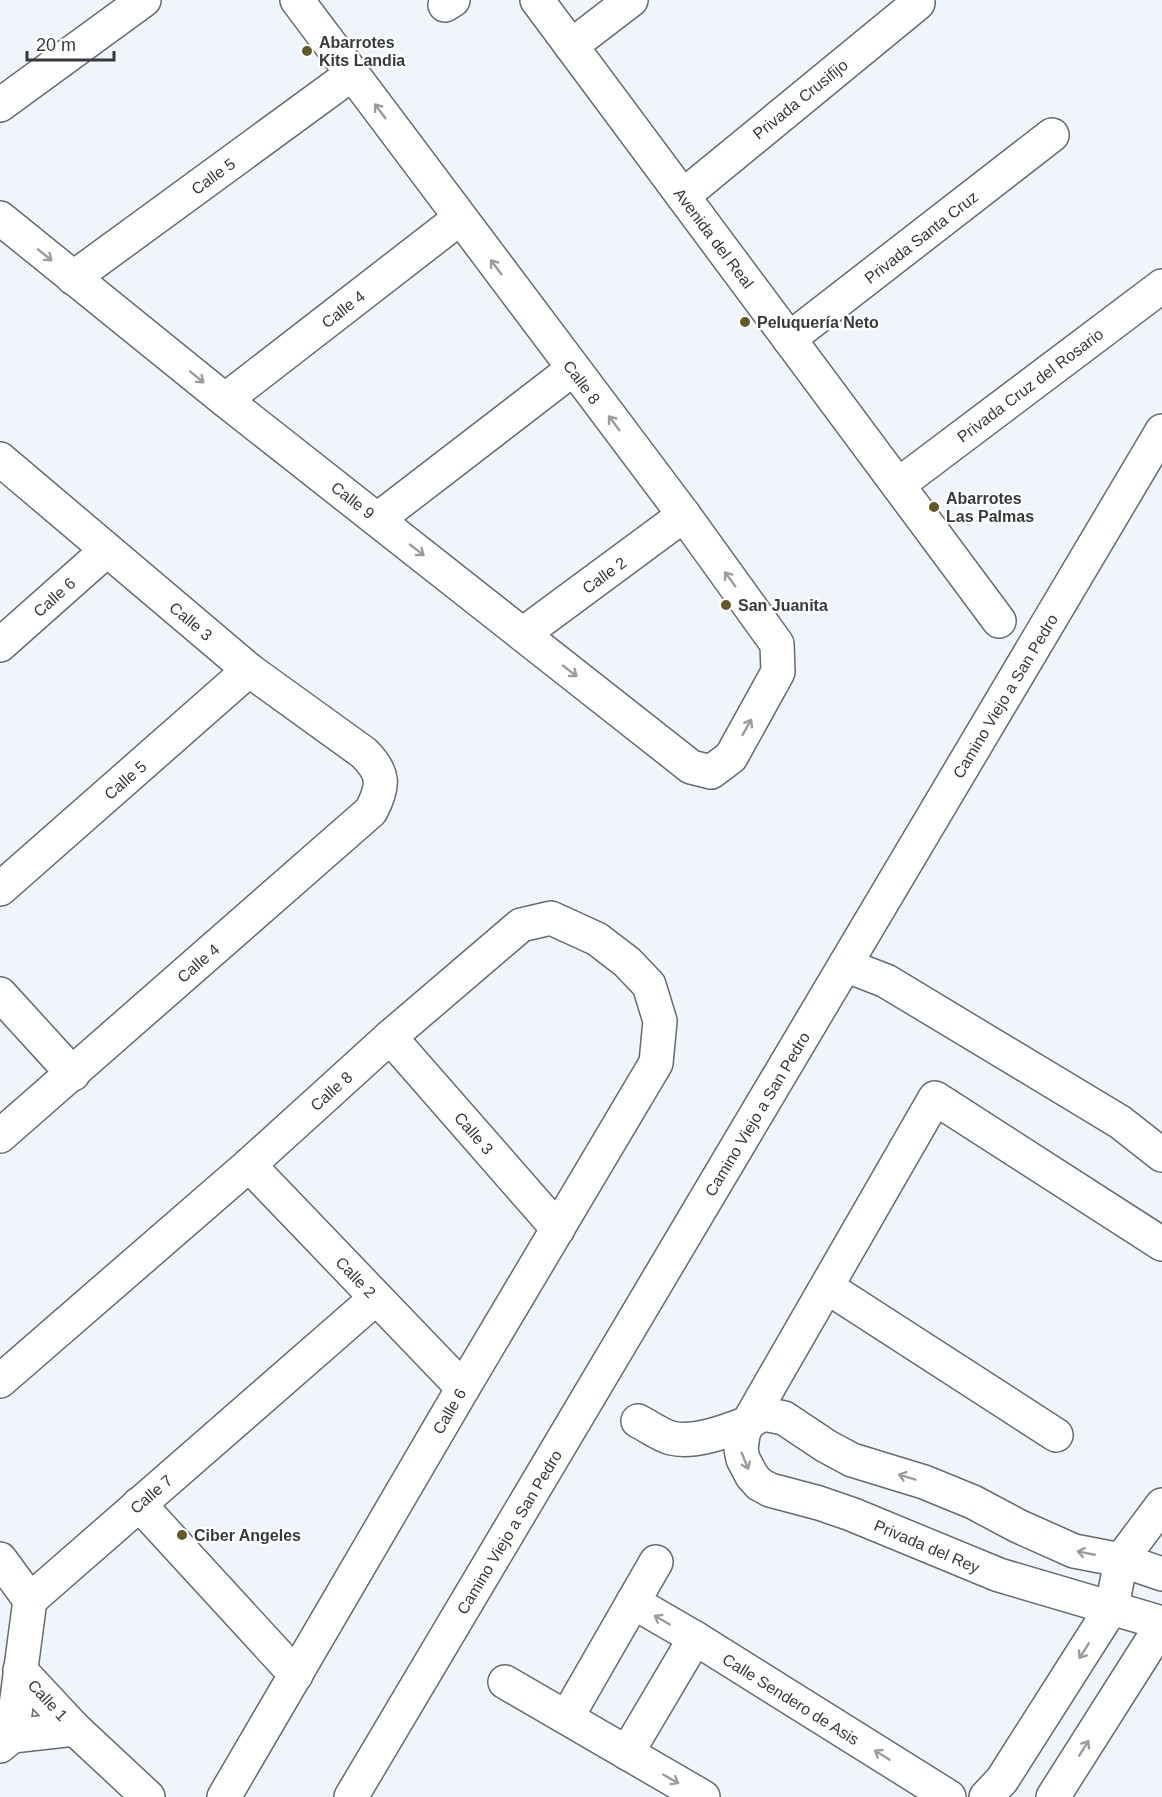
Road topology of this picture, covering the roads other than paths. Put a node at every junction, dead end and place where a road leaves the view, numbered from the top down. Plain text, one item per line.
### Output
1 (144, 0) edge
2 (297, 0) edge
3 (537, 0) edge
4 (631, 0) edge
5 (918, 3) dead end
6 (571, 46) junction
7 (352, 74) junction
8 (0, 105) edge
9 (1052, 135) dead end
10 (683, 196) junction
11 (0, 218) edge
12 (460, 218) junction
13 (73, 278) junction
14 (1162, 286) edge
15 (789, 339) junction
16 (573, 369) junction
17 (225, 400) junction
18 (1162, 431) edge
19 (0, 459) edge
20 (898, 485) junction
21 (684, 515) junction
22 (378, 519) junction
23 (107, 550) junction
24 (999, 621) dead end
25 (523, 634) junction
26 (0, 645) edge
27 (249, 670) junction
28 (711, 772) joint
29 (381, 780) joint
30 (0, 889) edge
31 (845, 964) junction
32 (0, 994) edge
33 (660, 1022) joint
34 (390, 1037) junction
35 (73, 1074) junction
36 (0, 1136) edge
37 (1162, 1155) edge
38 (249, 1165) junction
39 (558, 1229) junction
40 (1162, 1244) edge
41 (826, 1287) junction
42 (376, 1298) junction
43 (0, 1381) edge
44 (463, 1388) junction
45 (638, 1421) dead end
46 (748, 1423) junction
47 (1056, 1435) dead end
48 (139, 1504) junction
49 (1162, 1505) edge
50 (1018, 1526) junction
51 (0, 1559) edge
52 (1121, 1560) junction
53 (656, 1562) dead end
54 (1162, 1574) edge
55 (999, 1575) junction
56 (30, 1600) junction
57 (633, 1602) junction
58 (1112, 1607) junction
59 (1162, 1624) edge
60 (695, 1638) junction
61 (20, 1670) junction
62 (296, 1675) junction
63 (506, 1682) dead end
64 (567, 1717) junction
65 (75, 1729) junction
66 (6, 1741) edge
67 (627, 1753) junction
68 (904, 1785) edge
69 (148, 1797) edge
70 (224, 1797) edge
71 (351, 1797) edge
72 (703, 1797) edge
73 (949, 1797) edge
74 (986, 1797) edge
75 (1053, 1797) edge

1 - 8 street
2 - 7 street, Calle 8
3 - 6 street, Avenida del Real
4 - 6 street
5 - 10 street, Privada Crusifijo
6 - 10 street, Avenida del Real
12 -> 7 street, Calle 8
7 - 13 street, Calle 5
9 - 15 street, Privada Santa Cruz
10 - 15 street, Avenida del Real
11 -> 13 street, Calle 9
16 -> 12 street, Calle 8
12 - 17 street, Calle 4
13 -> 17 street, Calle 9
14 - 20 street, Privada Cruz del Rosario
15 - 20 street, Avenida del Real
21 -> 16 street, Calle 8
16 - 22 street
17 - 22 street, Calle 9
18 - 31 street, Camino Viejo a San Pedro
19 - 23 street, Calle 3
20 - 24 street, Avenida del Real
21 - 25 street, Calle 2
28 -> 21 street, Calle 8
22 -> 25 street, Calle 9
23 - 26 street, Calle 6
23 - 27 street, Calle 3
25 -> 28 street, Calle 9
27 - 29 street, Calle 3
27 - 30 street, Calle 5
29 - 35 street, Calle 4
31 - 37 street
31 - 71 street, Camino Viejo a San Pedro
32 - 35 street
33 - 34 street, Calle 8
33 - 39 street, Calle 6
34 - 38 street, Calle 8
34 - 39 street, Calle 3
35 - 36 street, Calle 4
38 - 42 street, Calle 2
38 - 43 street, Calle 8
39 - 44 street, Calle 6
40 - 41 street, Privada del Rey
41 - 46 street, Privada del Rey
41 - 47 street
42 - 44 street, Calle 2
42 - 48 street, Calle 7
44 - 62 street, Calle 6
45 - 46 street
50 -> 46 street
46 -> 55 street, Privada del Rey
48 - 56 street, Calle 7
48 - 62 street
49 - 52 street
52 -> 50 street
50 - 55 street
51 - 56 street
52 - 54 street
52 - 58 street
53 - 57 street
55 - 58 street, Privada del Rey
56 - 61 street
60 -> 57 street, Calle Sendero de Asis
57 - 64 street
58 - 59 street, Privada del Rey
58 -> 74 street
75 -> 59 street
60 - 67 street
68 -> 60 street, Calle Sendero de Asis
61 - 65 street, Calle 1
61 - 66 street
62 - 70 street, Calle 6
63 - 64 street
64 - 67 street
65 - 66 street, Calle 1
65 - 69 street, Calle 1
67 -> 72 street
68 - 73 street, Calle Sendero de Asis

